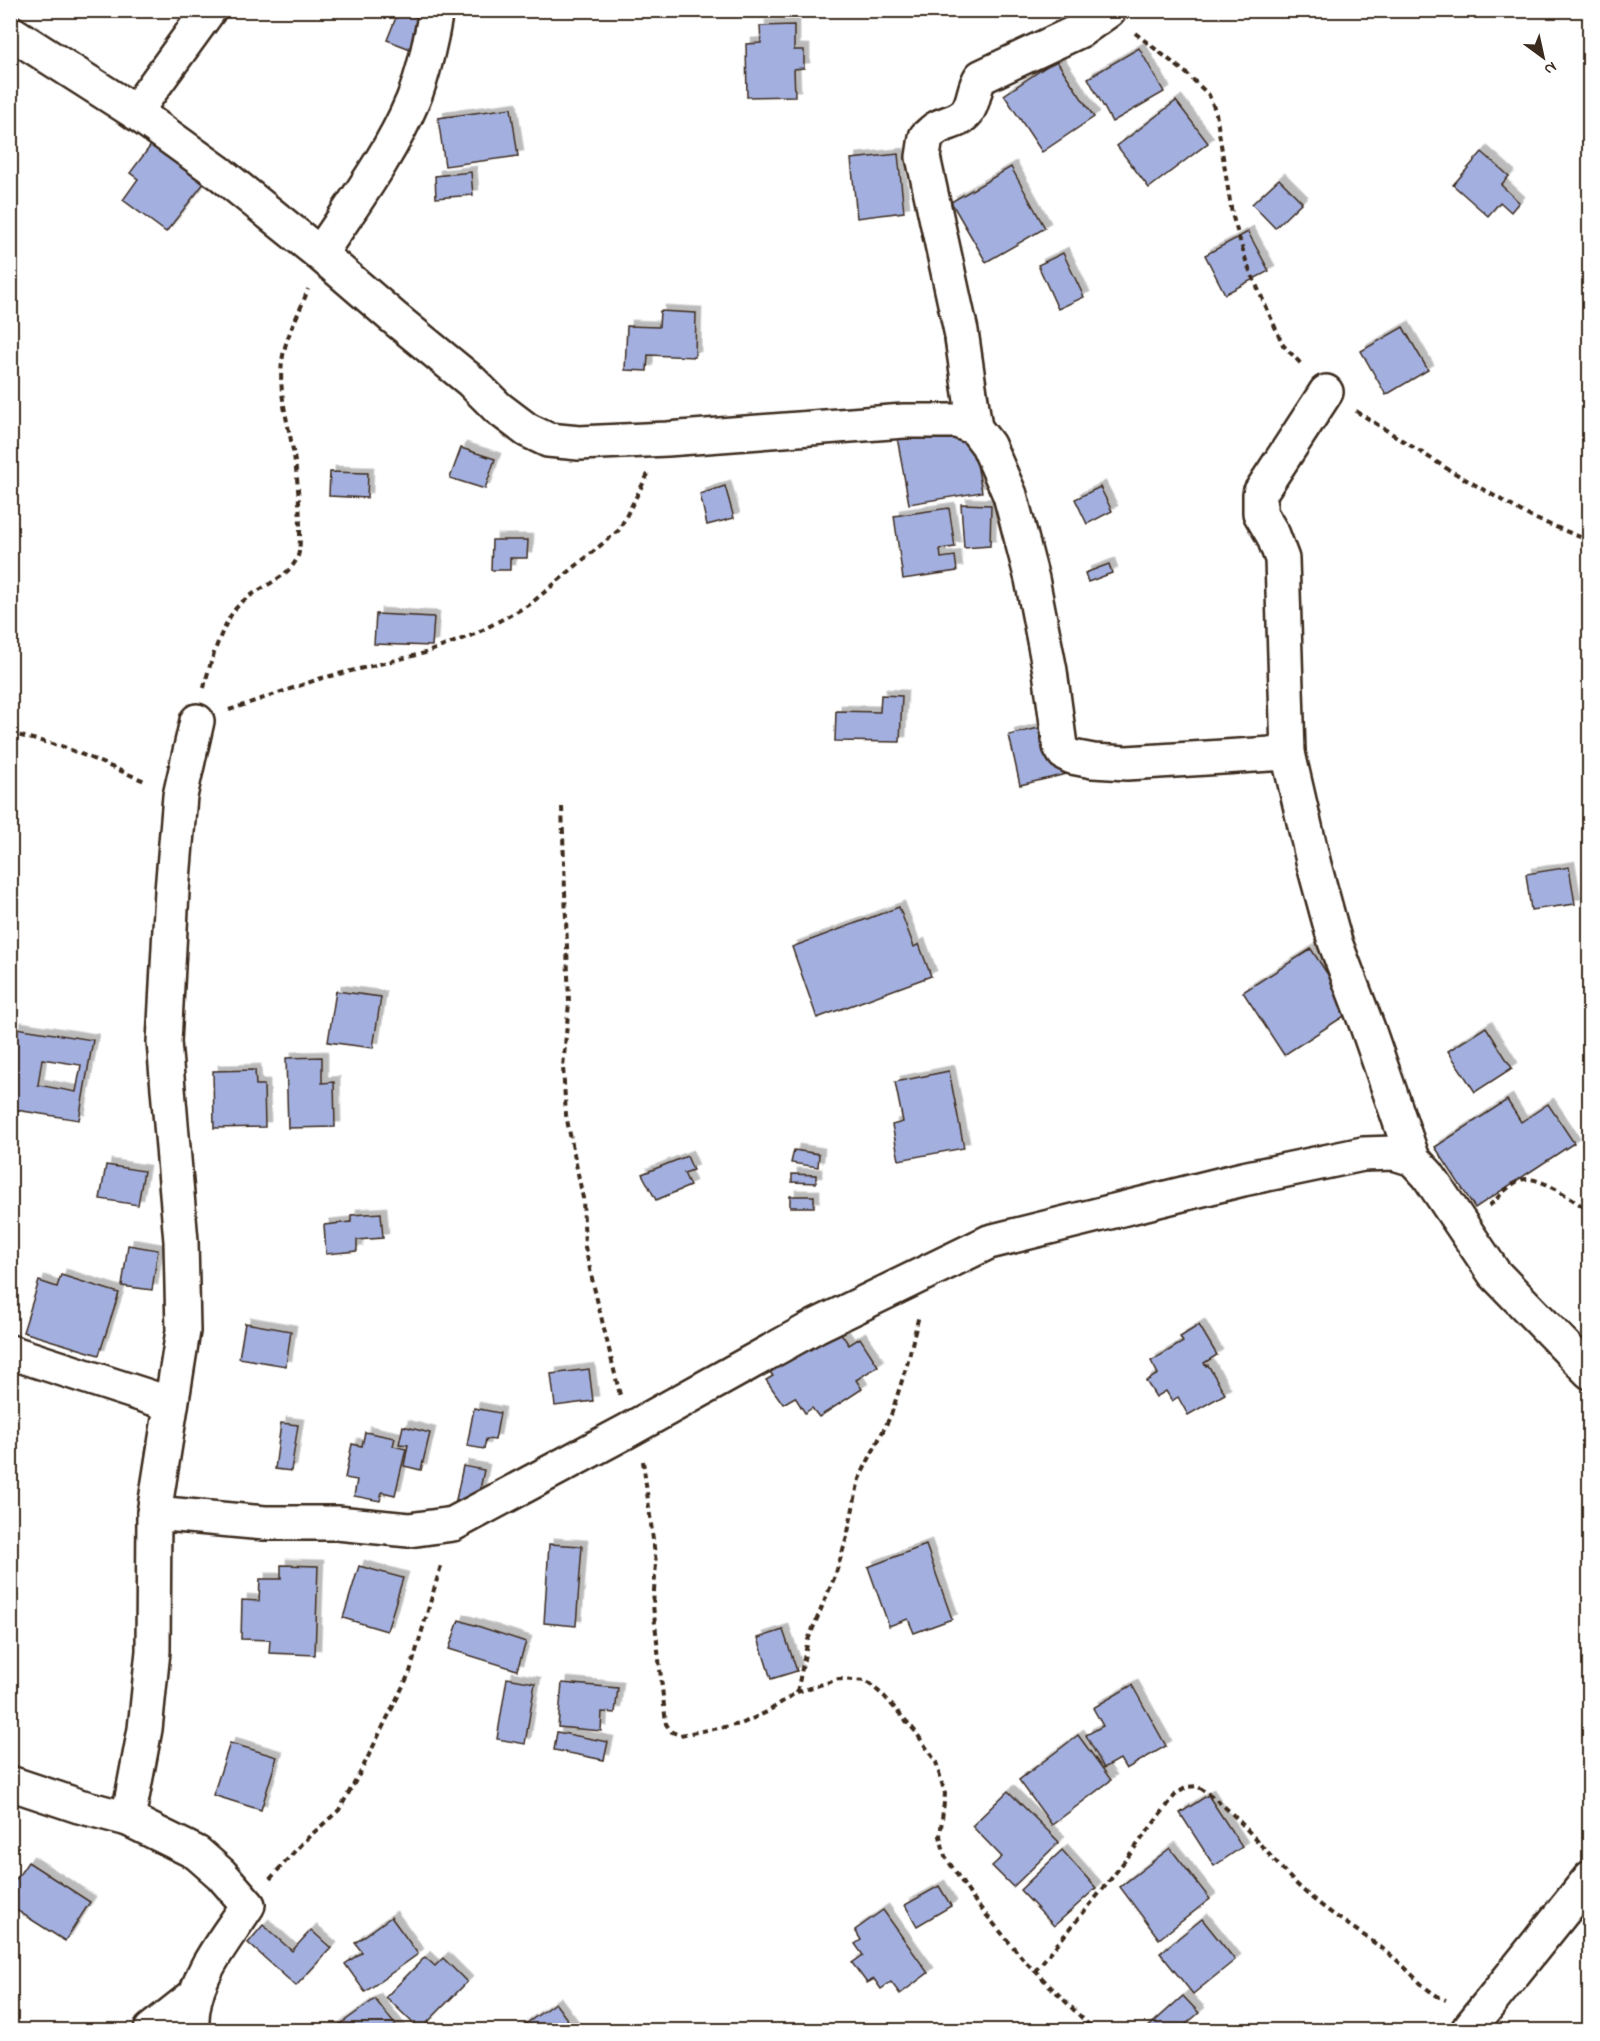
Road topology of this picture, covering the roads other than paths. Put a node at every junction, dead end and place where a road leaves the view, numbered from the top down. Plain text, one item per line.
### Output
1 (209, 10) edge
2 (436, 10) edge
3 (1109, 11) edge
4 (10, 32) edge
5 (135, 112) junction
6 (320, 254) junction
7 (1326, 392) road end
8 (975, 428) junction
9 (197, 721) road end
10 (1288, 753) junction
11 (1413, 1159) junction
12 (10, 1352) edge
13 (1590, 1372) edge
14 (171, 1404) junction
15 (154, 1513) junction
16 (10, 1783) edge
17 (128, 1819) junction
18 (1590, 1878) edge
19 (194, 1996) junction
20 (1481, 2026) edge
21 (151, 2031) edge
22 (192, 2031) edge

1 - 5 street
2 - 6 street
3 - 8 street
4 - 5 street
5 - 6 street
6 - 8 street
7 - 10 street
8 - 10 street
9 - 14 street
10 - 11 street
11 - 13 street
11 - 15 street
12 - 14 street
14 - 15 street
15 - 17 street
16 - 17 street
17 - 19 street
18 - 20 street
19 - 21 street
19 - 22 street

